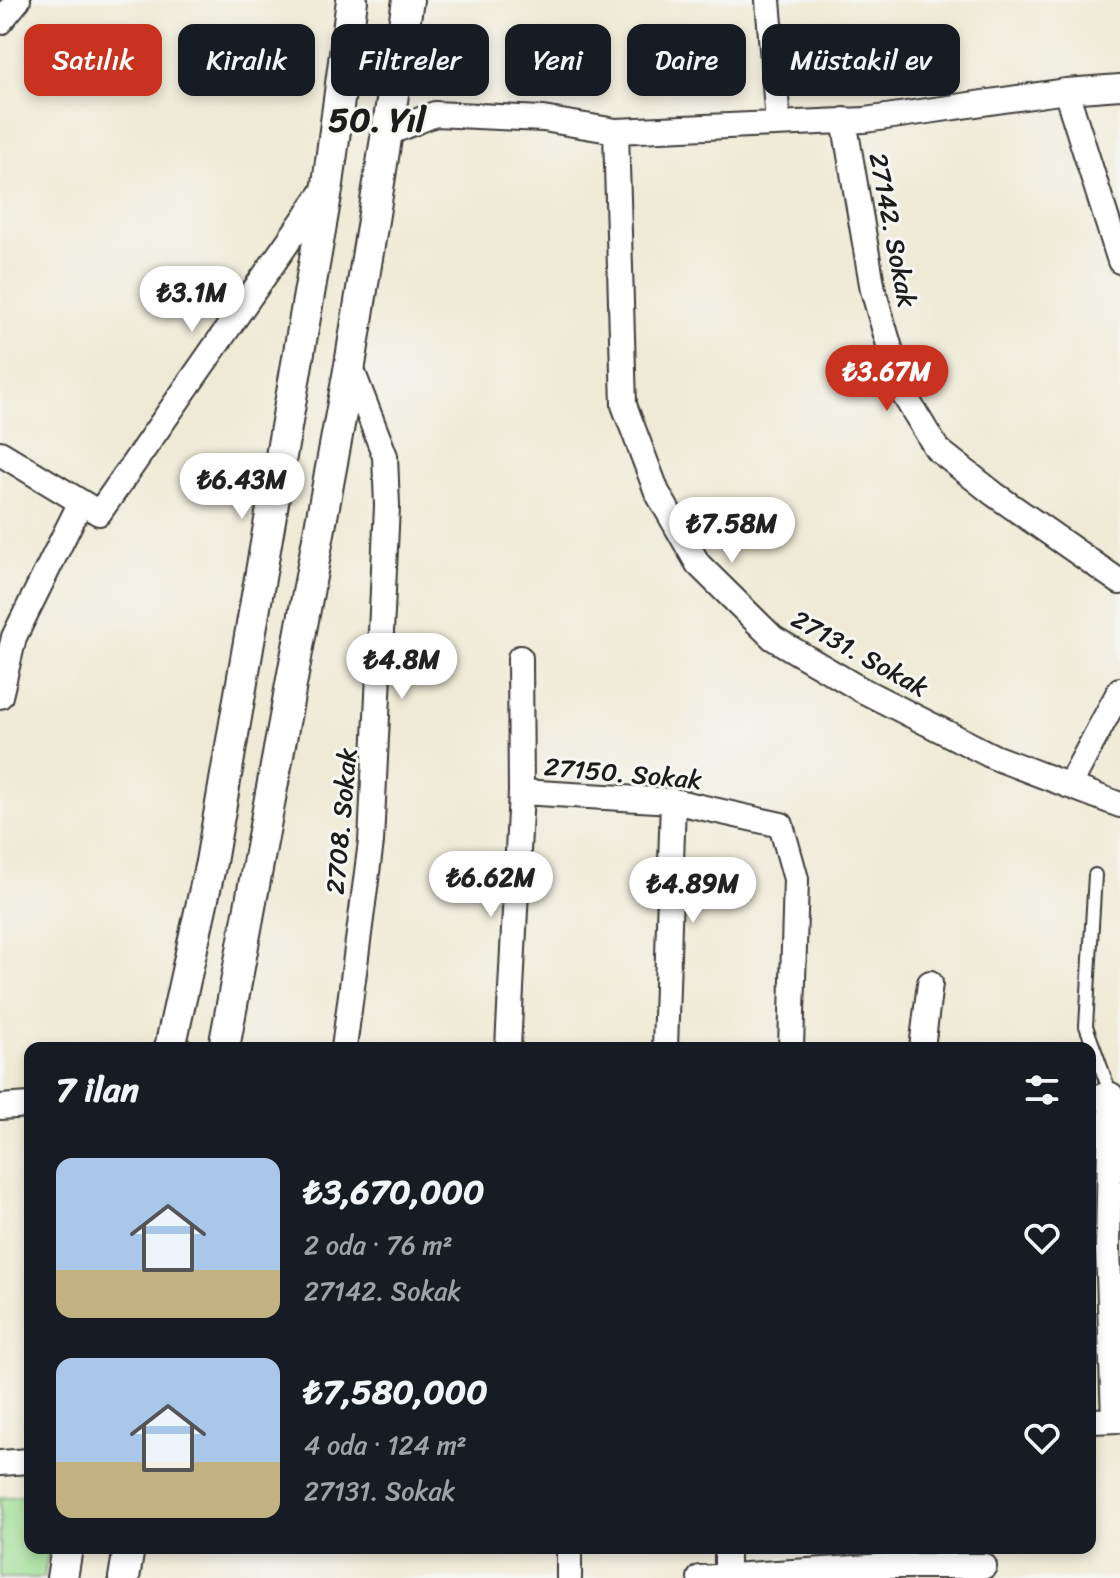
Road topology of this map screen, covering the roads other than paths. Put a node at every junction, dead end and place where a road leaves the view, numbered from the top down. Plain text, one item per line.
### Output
1 (18, 0) edge
2 (352, 0) edge
3 (408, 0) edge
4 (768, 0) edge
5 (0, 22) edge
6 (1120, 87) edge
7 (1066, 91) junction
8 (844, 120) junction
9 (778, 122) junction
10 (616, 131) junction
11 (388, 133) junction
12 (328, 184) junction
13 (1120, 261) edge
14 (350, 365) junction
15 (0, 453) edge
16 (89, 508) junction
17 (1120, 582) edge
18 (520, 658) dead end
19 (1120, 690) edge
20 (0, 696) edge
21 (1069, 786) junction
22 (521, 792) junction
23 (673, 801) junction
24 (1120, 805) edge
25 (1095, 875) dead end
26 (930, 983) dead end
27 (171, 1042) edge
28 (225, 1042) edge
29 (345, 1042) edge
30 (508, 1042) edge
31 (665, 1042) edge
32 (791, 1042) edge
33 (923, 1042) edge
34 (1089, 1042) edge
35 (1096, 1073) edge
36 (1101, 1096) edge
37 (24, 1105) edge
38 (0, 1107) edge
39 (1108, 1420) edge
40 (24, 1461) edge
41 (0, 1463) edge
42 (66, 1554) edge
43 (128, 1554) edge
44 (569, 1554) edge
45 (727, 1554) edge
46 (887, 1557) edge
47 (985, 1564) edge
48 (727, 1577) edge
49 (62, 1578) edge
50 (124, 1578) edge
51 (569, 1578) edge
52 (700, 1578) edge

1 - 5 street
2 - 12 street
3 - 11 street
4 - 9 street
6 - 7 street
7 - 8 street
7 - 13 street
8 - 9 street
8 - 17 street, 27142. Sokak
9 - 10 street
10 - 11 street
10 - 21 street, 27131. Sokak
11 - 14 street
12 - 16 street
12 - 27 street
14 - 28 street
14 - 29 street, 2708. Sokak
15 - 16 street
16 - 20 street
18 - 22 street
19 - 21 street
21 - 24 street, 27131. Sokak
22 - 23 street, 27150. Sokak
22 - 30 street
23 - 31 street
23 - 32 street, 27150. Sokak
25 - 34 lane
26 - 33 street
35 - 36 lane
36 - 39 street
37 - 38 street
40 - 41 street
42 - 49 street
43 - 50 street
44 - 51 street
45 - 48 street
46 - 47 street
46 - 48 street
48 - 52 street

